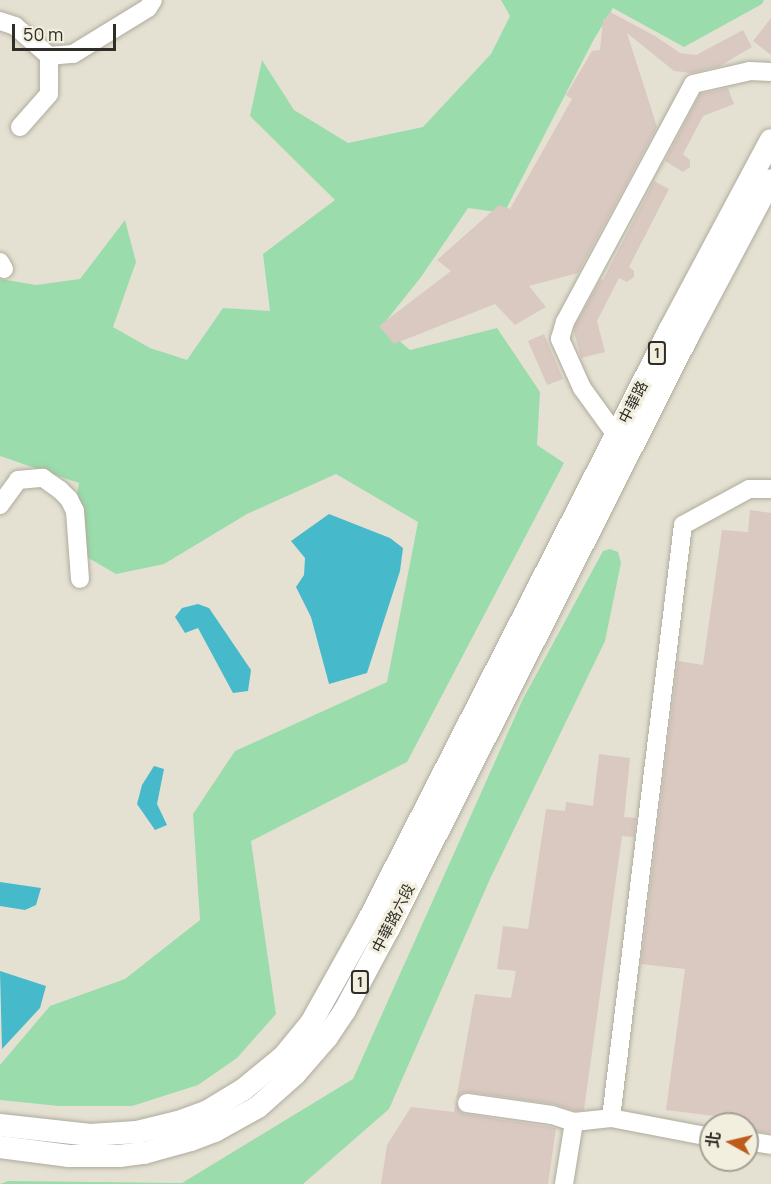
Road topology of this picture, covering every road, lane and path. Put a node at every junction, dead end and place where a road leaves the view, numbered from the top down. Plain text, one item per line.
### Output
1 (153, 0) edge
2 (0, 21) edge
3 (49, 56) junction
4 (771, 72) edge
5 (20, 127) dead end
6 (771, 140) edge
7 (771, 180) edge
8 (721, 254) junction
9 (615, 451) junction
10 (771, 489) edge
11 (0, 505) edge
12 (548, 569) joint
13 (80, 579) dead end
14 (557, 598) joint
15 (467, 1104) dead end
16 (611, 1118) junction
17 (574, 1122) junction
18 (0, 1125) edge
19 (699, 1135) edge
20 (0, 1147) edge
21 (564, 1184) edge

1 - 3 street
2 - 3 street
3 - 5 street
4 - 9 street
6 - 8 main road, 中華路 / 1
7 - 8 main road, 中華路 / 1
8 - 9 main road, 中華路 / 1
8 - 9 main road, 中華路 / 1
9 - 12 main road, 中華路 / 1
9 - 14 main road, 中華路 / 1
10 - 16 street
11 - 13 street
12 - 18 main road, 中華路六段 / 1
14 - 20 main road, 中華路六段 / 1
15 - 17 street
16 - 17 street
16 - 19 street
17 - 21 street

